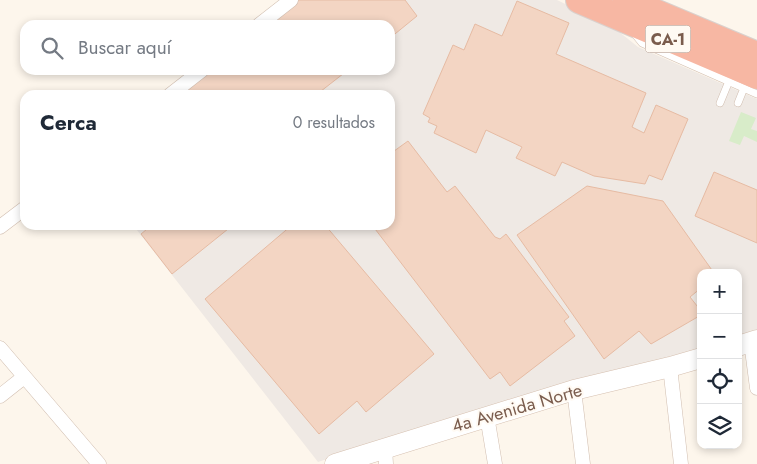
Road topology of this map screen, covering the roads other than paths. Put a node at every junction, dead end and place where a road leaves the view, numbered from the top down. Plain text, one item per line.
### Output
1 (292, 0) edge
2 (580, 0) edge
3 (626, 10) edge
4 (266, 20) edge
5 (757, 55) edge
6 (196, 75) edge
7 (729, 81) junction
8 (751, 82) edge
9 (176, 90) edge
10 (757, 94) edge
11 (738, 102) dead end
12 (720, 103) dead end
13 (20, 212) edge
14 (0, 228) edge
15 (749, 342) edge
16 (0, 348) edge
17 (698, 359) edge
18 (670, 367) junction
19 (24, 377) junction
20 (757, 388) edge
21 (574, 390) junction
22 (0, 396) edge
23 (487, 416) junction
24 (385, 456) edge
25 (99, 464) edge
26 (335, 464) edge
27 (495, 464) edge
28 (583, 464) edge
29 (681, 464) edge

1 - 4 street
2 - 3 highway, CA-1
3 - 5 highway, CA-1
3 - 7 lane
3 - 8 highway, CA-1
6 - 9 street
7 - 8 lane
7 - 12 lane
8 - 10 lane
8 - 11 lane
13 - 14 street
15 - 20 street
16 - 19 street
17 - 18 street, 4a Avenida Norte
18 - 21 street, 4a Avenida Norte
18 - 29 street
19 - 22 street
19 - 25 street
21 - 23 street, 4a Avenida Norte
21 - 28 street
23 - 24 street, 4a Avenida Norte
23 - 27 street
24 - 26 street, 4a Avenida Norte

